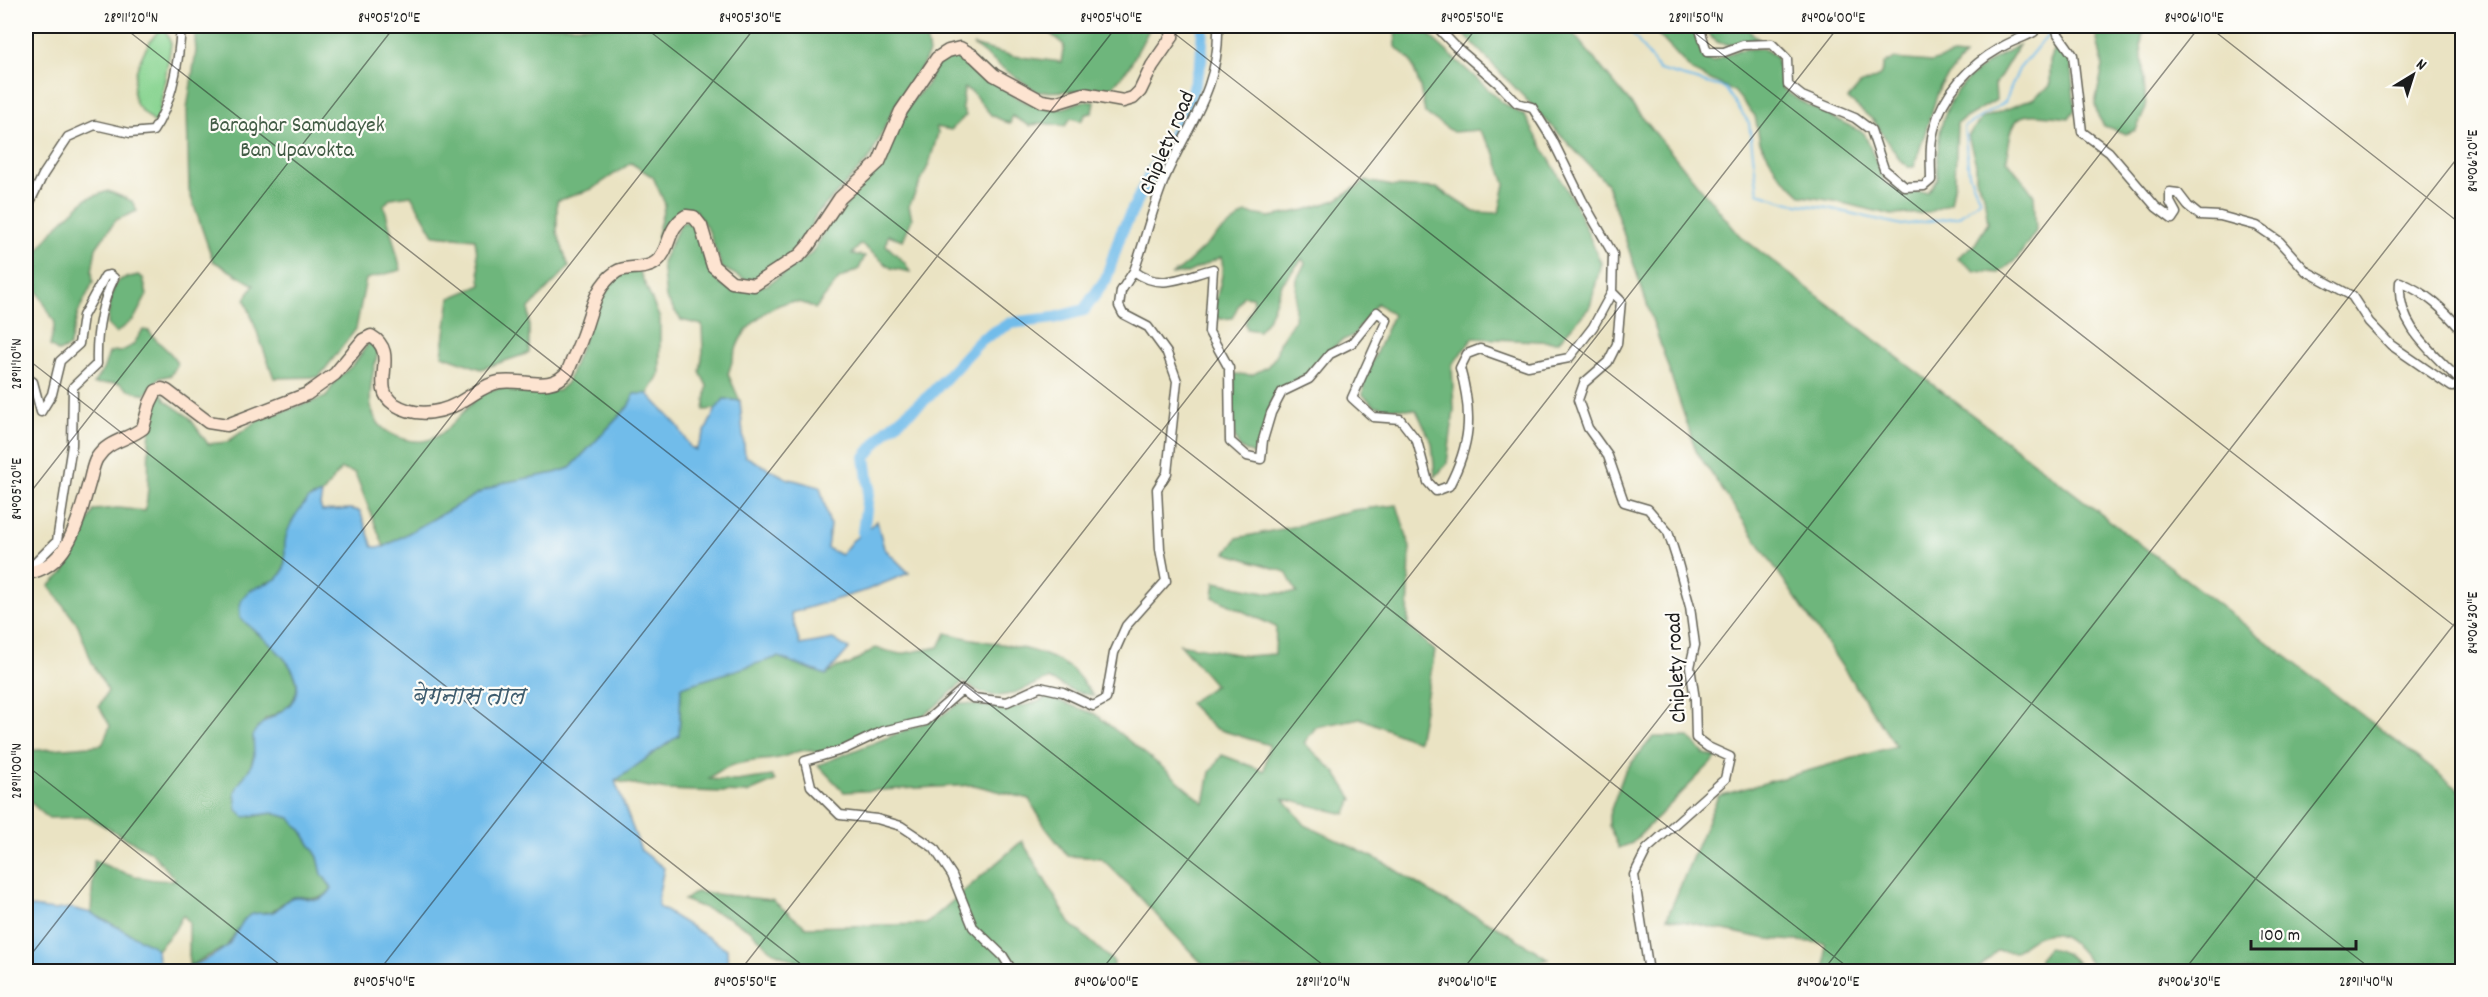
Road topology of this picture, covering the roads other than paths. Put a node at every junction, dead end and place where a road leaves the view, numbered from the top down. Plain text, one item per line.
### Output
1 (181, 26) edge
2 (1173, 26) edge
3 (1218, 26) edge
4 (1436, 26) edge
5 (1699, 26) edge
6 (2036, 26) edge
7 (2056, 26) edge
8 (26, 210) edge
9 (1134, 271) junction
10 (1612, 292) junction
11 (2463, 331) edge
12 (26, 377) edge
13 (2463, 384) edge
14 (26, 573) edge
15 (1013, 972) edge
16 (1649, 972) edge

1 - 8 street
2 - 14 main road
3 - 9 street, Chiplety road
4 - 10 street
5 - 6 street
7 - 13 street
9 - 10 street
9 - 15 street, Chiplety road
10 - 16 street, Chiplety road
11 - 13 street
12 - 14 street

